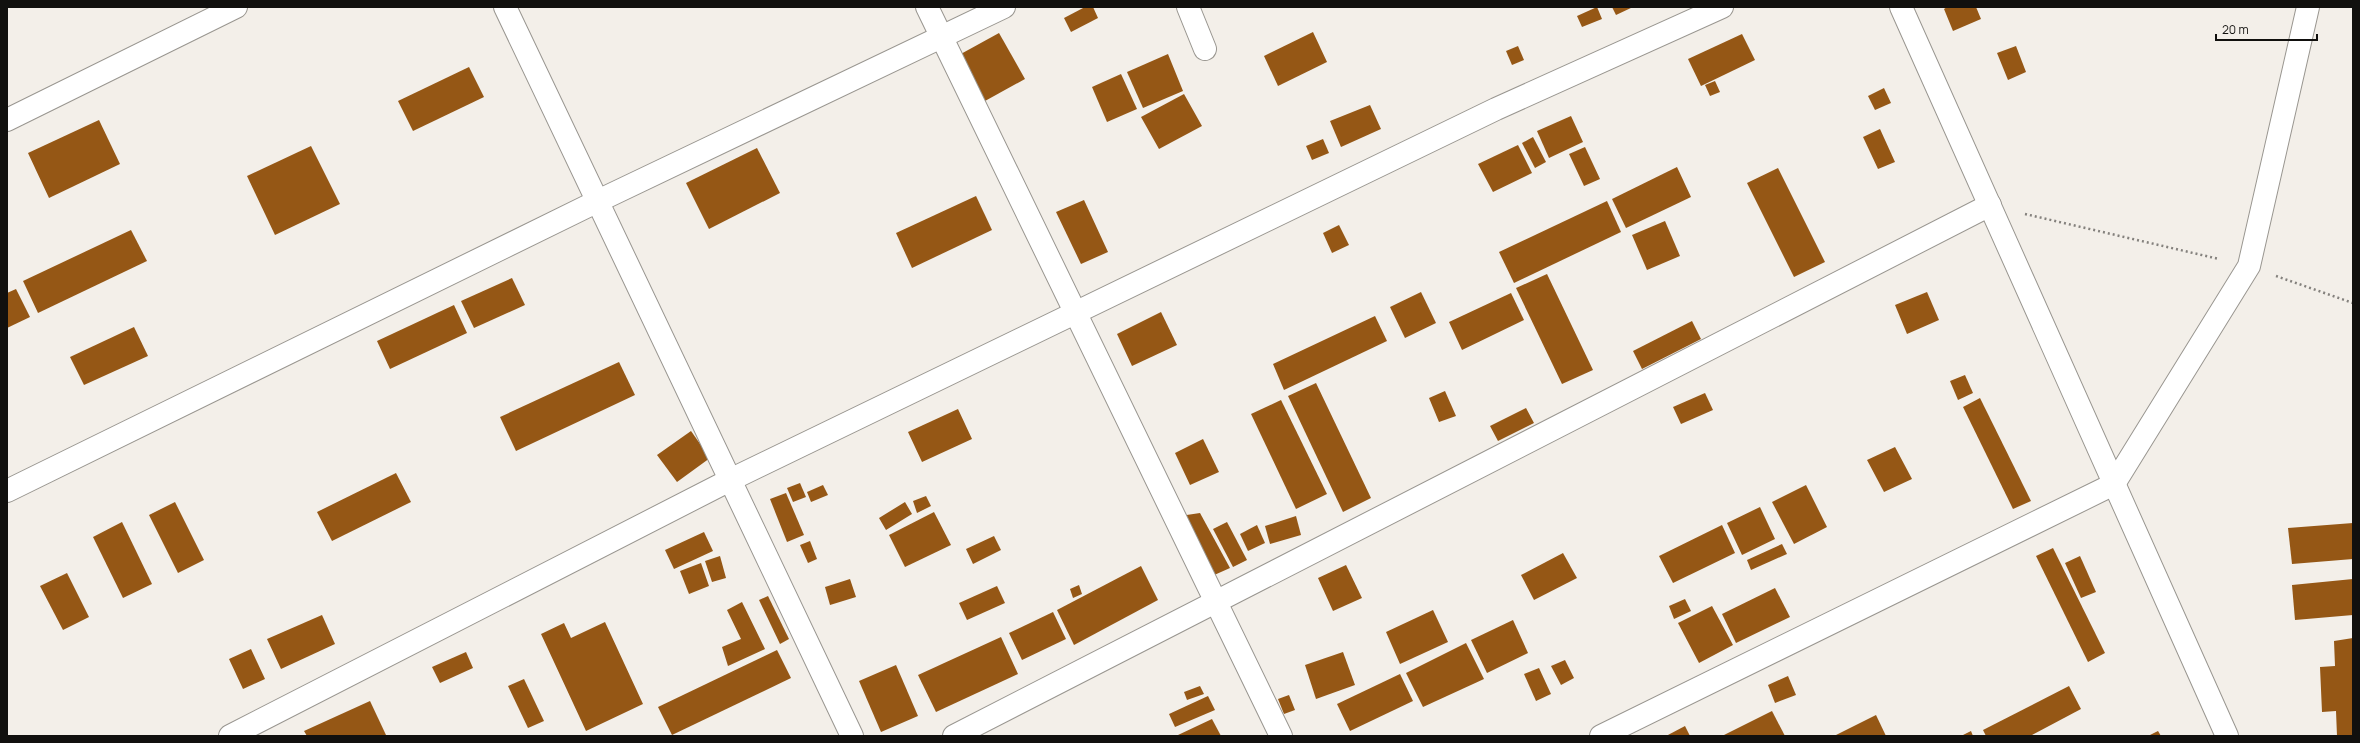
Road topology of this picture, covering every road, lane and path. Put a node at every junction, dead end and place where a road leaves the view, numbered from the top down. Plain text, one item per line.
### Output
1 (236, 7) edge
2 (506, 7) edge
3 (927, 7) edge
4 (1004, 7) edge
5 (1188, 7) edge
6 (1722, 7) edge
7 (1901, 7) edge
8 (2308, 7) edge
9 (942, 37) junction
10 (1205, 49) dead end
11 (7, 120) edge
12 (598, 201) junction
13 (1990, 205) junction
14 (2250, 266) junction
15 (2353, 303) edge
16 (1076, 312) junction
17 (730, 480) junction
18 (2114, 484) junction
19 (7, 491) edge
20 (1216, 602) junction
21 (230, 736) edge
22 (852, 736) edge
23 (954, 736) edge
24 (1281, 736) edge
25 (1601, 736) edge
26 (2227, 736) edge

1 - 11 street
2 - 12 street
3 - 9 street
4 - 9 street
5 - 10 street
6 - 16 street
7 - 13 street
8 - 14 street
9 - 12 street
9 - 16 street
12 - 17 street
12 - 19 street
13 - 14 path
13 - 18 street
13 - 20 street
14 - 15 path
14 - 18 street
16 - 17 street
16 - 20 street
17 - 21 street
17 - 22 street
18 - 25 street
18 - 26 street
20 - 23 street
20 - 24 street

